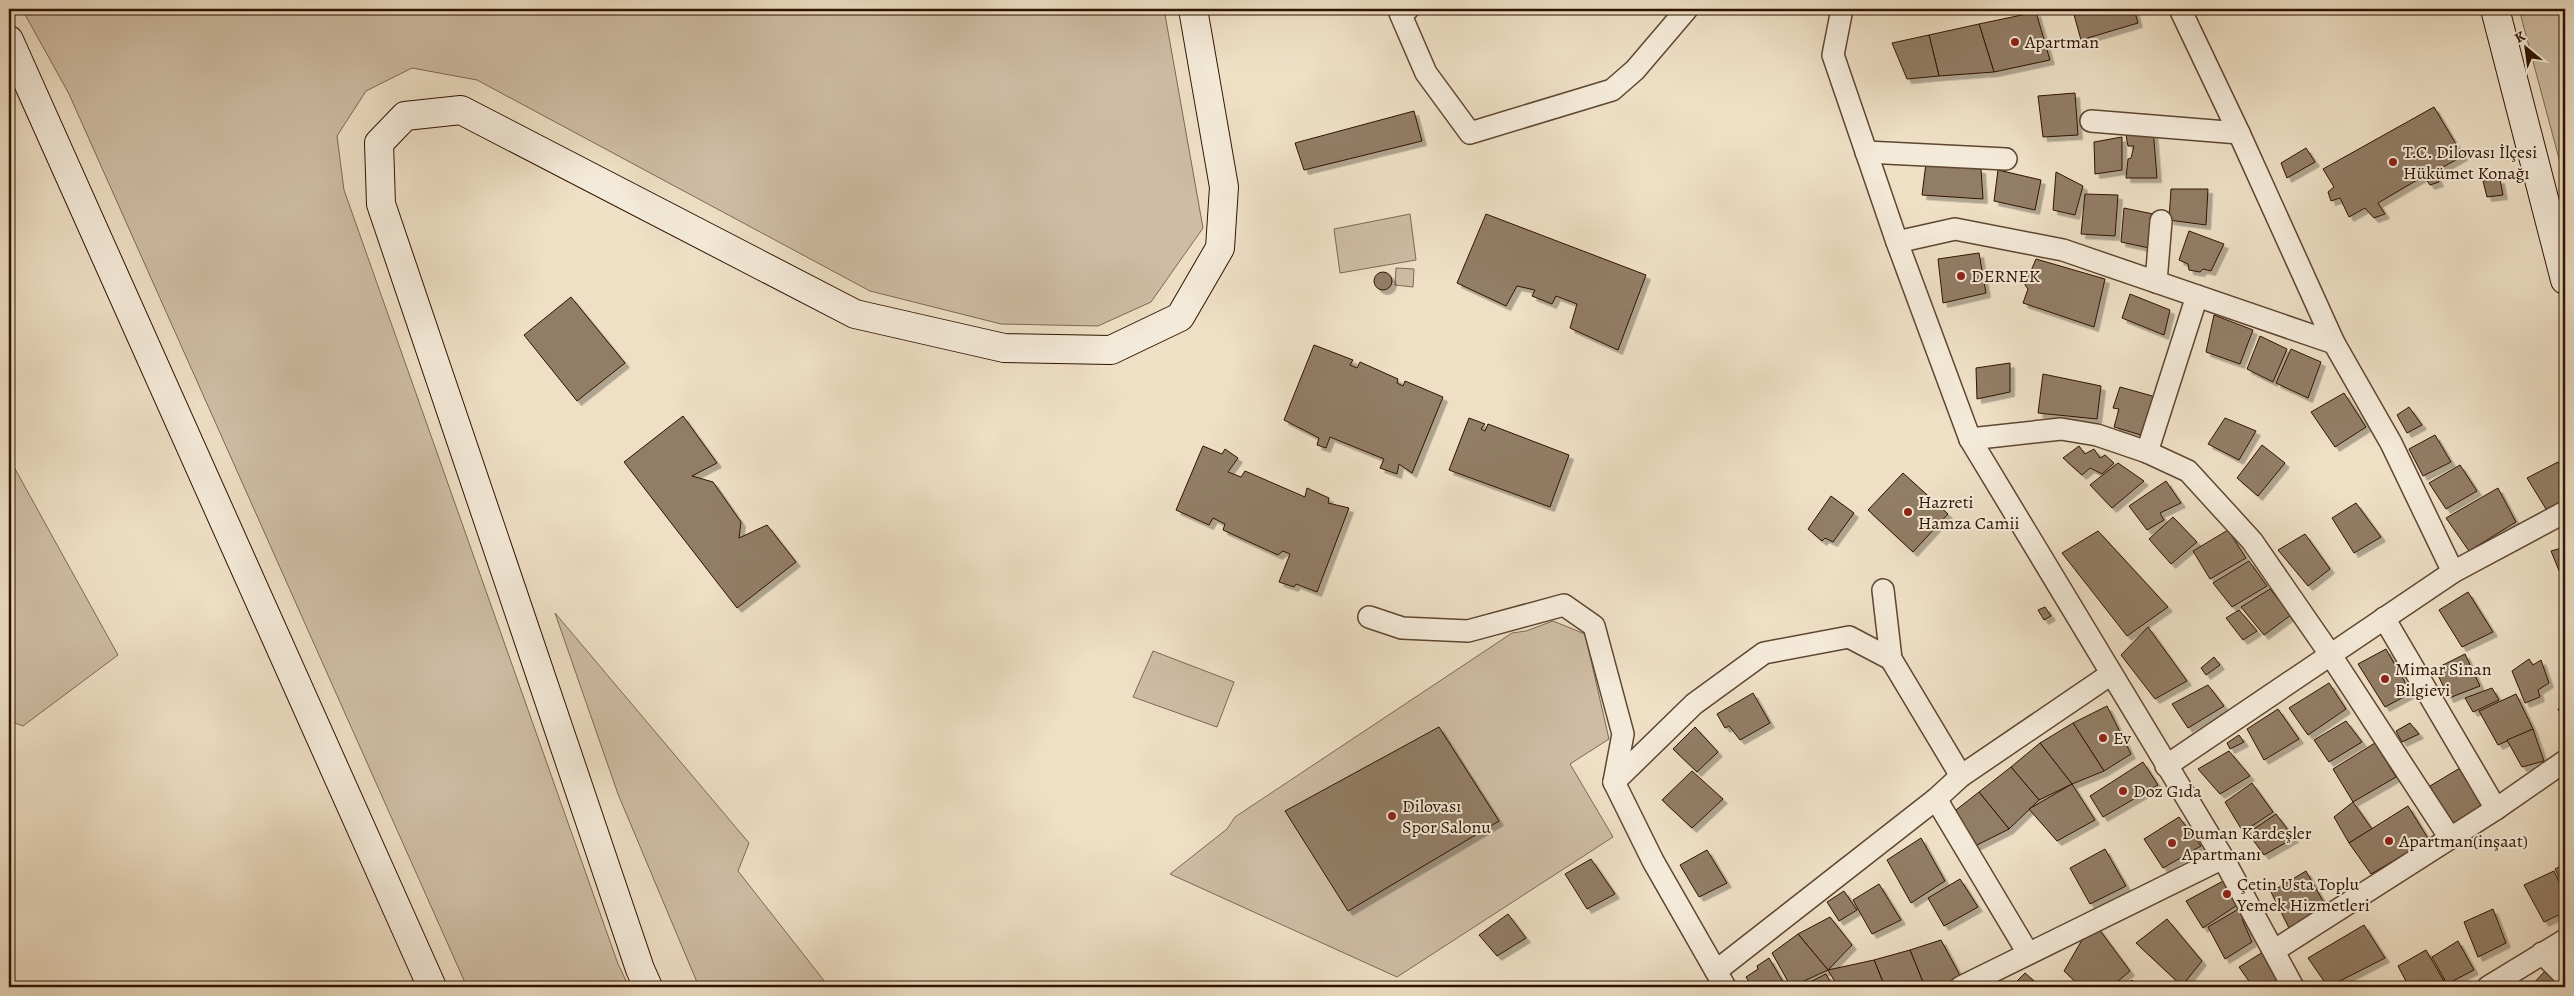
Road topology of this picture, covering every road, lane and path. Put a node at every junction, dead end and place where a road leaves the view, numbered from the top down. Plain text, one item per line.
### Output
1 (1193, 9) edge
2 (1408, 9) edge
3 (1687, 9) edge
4 (1842, 9) edge
5 (2180, 9) edge
6 (2495, 9) edge
7 (9, 40) edge
8 (2091, 121) dead end
9 (2239, 133) junction
10 (1866, 152) junction
11 (2006, 159) dead end
12 (2161, 221) dead end
13 (1897, 242) junction
14 (2565, 280) edge
15 (2156, 282) junction
16 (2197, 296) junction
17 (2334, 343) junction
18 (1970, 439) junction
19 (2147, 452) junction
20 (2565, 512) edge
21 (2452, 572) junction
22 (1883, 590) dead end
23 (1369, 617) dead end
24 (2384, 618) junction
25 (2330, 654) junction
26 (1891, 659) junction
27 (2111, 674) junction
28 (2565, 761) edge
29 (2166, 766) junction
30 (1961, 776) junction
31 (1614, 782) junction
32 (1936, 799) junction
33 (2496, 809) junction
34 (2450, 838) junction
35 (2223, 858) junction
36 (2565, 940) edge
37 (2275, 950) junction
38 (2028, 953) junction
39 (2542, 954) junction
40 (2565, 976) edge
41 (1720, 979) edge
42 (432, 987) edge
43 (648, 987) edge
44 (1960, 987) edge
45 (2293, 987) edge
46 (2488, 987) edge

1 - 43 street
2 - 3 street
4 - 10 street
5 - 9 street
6 - 14 street
7 - 42 street
8 - 9 street
9 - 17 street
10 - 11 street
10 - 13 street
12 - 15 street
13 - 15 street
13 - 18 street
15 - 16 street
16 - 17 street
16 - 19 street
17 - 21 street
18 - 19 street
18 - 27 street
19 - 25 street
20 - 21 street
21 - 24 street
22 - 26 street
23 - 31 street
24 - 25 street
24 - 33 street
25 - 29 street
25 - 34 street
26 - 30 street
26 - 31 street
27 - 29 street
27 - 30 street
28 - 33 street
29 - 35 street
30 - 32 street
31 - 41 street
32 - 38 street
32 - 41 street
33 - 34 street
34 - 37 street
35 - 37 street
35 - 38 street
36 - 39 street
37 - 45 street
38 - 44 street
39 - 40 street
39 - 46 street

